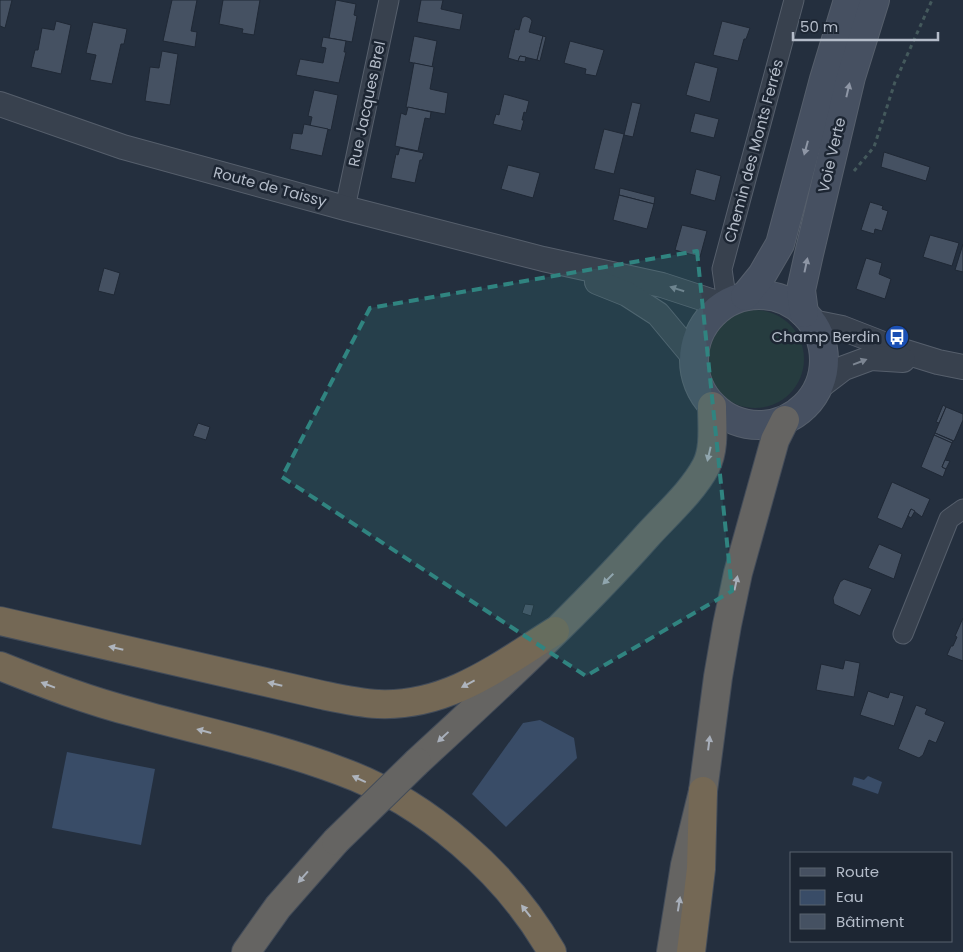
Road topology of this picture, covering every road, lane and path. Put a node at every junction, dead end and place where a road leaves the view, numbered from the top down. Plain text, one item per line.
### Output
1 (389, 0) edge
2 (794, 0) edge
3 (848, 0) edge
4 (876, 0) edge
5 (932, 0) edge
6 (0, 104) edge
7 (825, 185) junction
8 (346, 208) junction
9 (543, 259) junction
10 (732, 301) junction
11 (808, 317) junction
12 (694, 356) junction
13 (938, 362) junction
14 (963, 367) edge
15 (819, 387) junction
16 (712, 406) junction
17 (785, 420) junction
18 (963, 509) edge
19 (0, 621) edge
20 (555, 631) junction
21 (903, 634) dead end
22 (0, 666) edge
23 (703, 791) junction
24 (246, 952) edge
25 (552, 952) edge
26 (671, 952) edge
27 (691, 952) edge

1 - 8 street, Rue Jacques Brel
2 - 10 street, Chemin des Monts Ferrés
3 -> 10 main road, Voie Verte
7 -> 4 main road, Voie Verte
5 - 7 path
6 - 8 street, Route de Taissy
11 -> 7 main road, Voie Verte
8 - 9 street, Route de Taissy
10 -> 9 street, Route de Taissy
9 - 12 street, Route de Taissy
10 - 11 main road
10 - 12 main road
11 - 13 street
11 - 15 main road
12 - 16 main road
13 - 14 street
15 -> 13 street
15 - 17 main road
16 - 17 main road
16 -> 20 highway
23 -> 17 highway
18 - 21 street
20 -> 19 highway
20 -> 24 highway, bridge
25 -> 22 highway
26 -> 23 highway
23 - 27 highway

